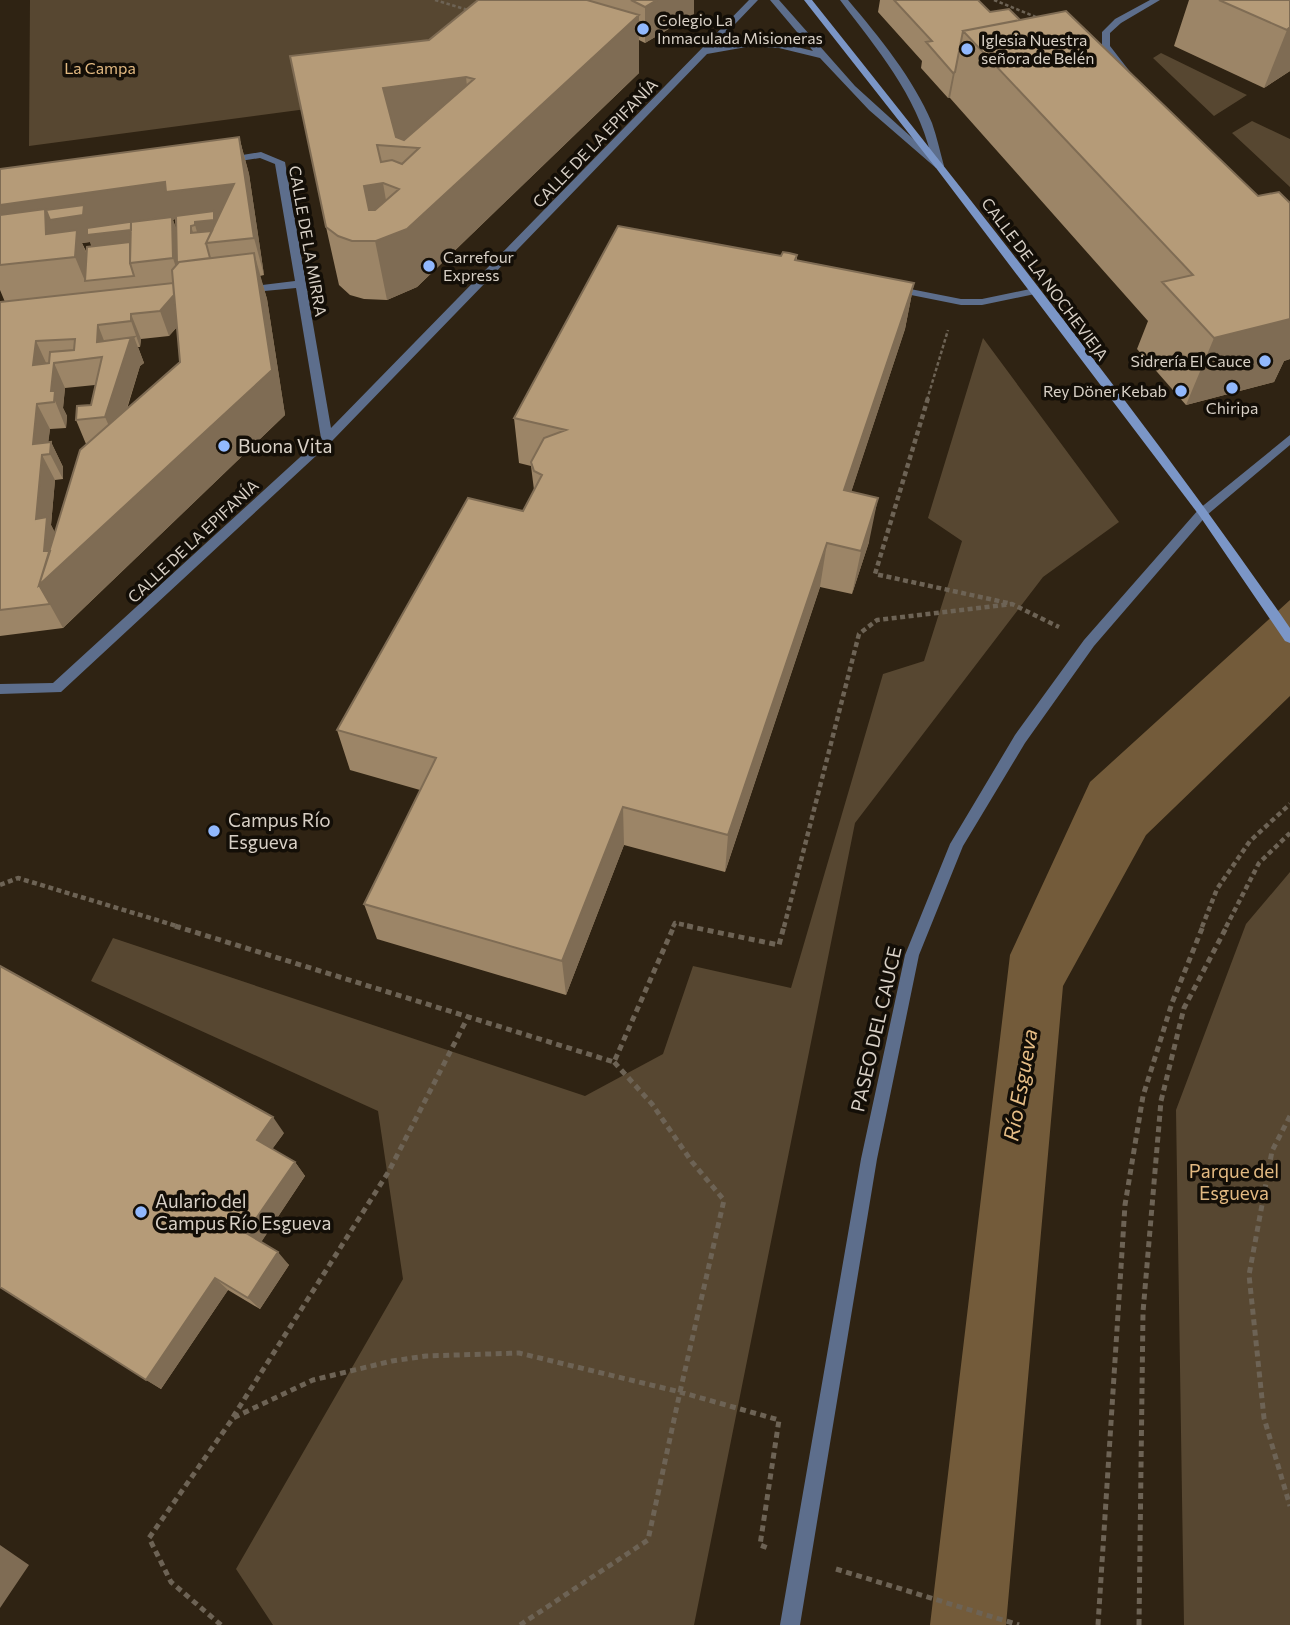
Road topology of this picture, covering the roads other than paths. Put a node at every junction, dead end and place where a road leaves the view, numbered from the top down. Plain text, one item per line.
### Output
1 (754, 0) edge
2 (774, 0) edge
3 (808, 0) edge
4 (844, 0) edge
5 (1156, 0) edge
6 (702, 56) junction
7 (821, 56) junction
8 (1139, 85) edge
9 (220, 161) edge
10 (939, 166) junction
11 (299, 284) junction
12 (881, 286) edge
13 (1035, 291) junction
14 (231, 292) edge
15 (327, 439) junction
16 (1290, 439) edge
17 (1203, 512) junction
18 (1290, 638) edge
19 (0, 689) edge
20 (790, 1625) edge

1 - 6 street, CALLE DE LA EPIFANÍA
2 - 7 street, CALLE DE LA NOCHEVIEJA
3 - 10 main road, CALLE DE LA NOCHEVIEJA
4 - 10 street, CALLE DE LA NOCHEVIEJA
5 - 8 street
6 - 7 street, CALLE DE LA EPIFANÍA
6 - 15 street, CALLE DE LA EPIFANÍA
7 - 10 street, CALLE DE LA NOCHEVIEJA
9 - 11 street, CALLE DE LA MIRRA
10 - 13 main road, CALLE DE LA NOCHEVIEJA
11 - 14 street
11 - 15 street, CALLE DE LA MIRRA
12 - 13 street
13 - 17 main road, CALLE DE LA NOCHEVIEJA
15 - 19 street, CALLE DE LA EPIFANÍA
16 - 17 street, PASEO DEL CAUCE
17 - 18 main road, CALLE DE LA NOCHEVIEJA
17 - 20 street, PASEO DEL CAUCE

